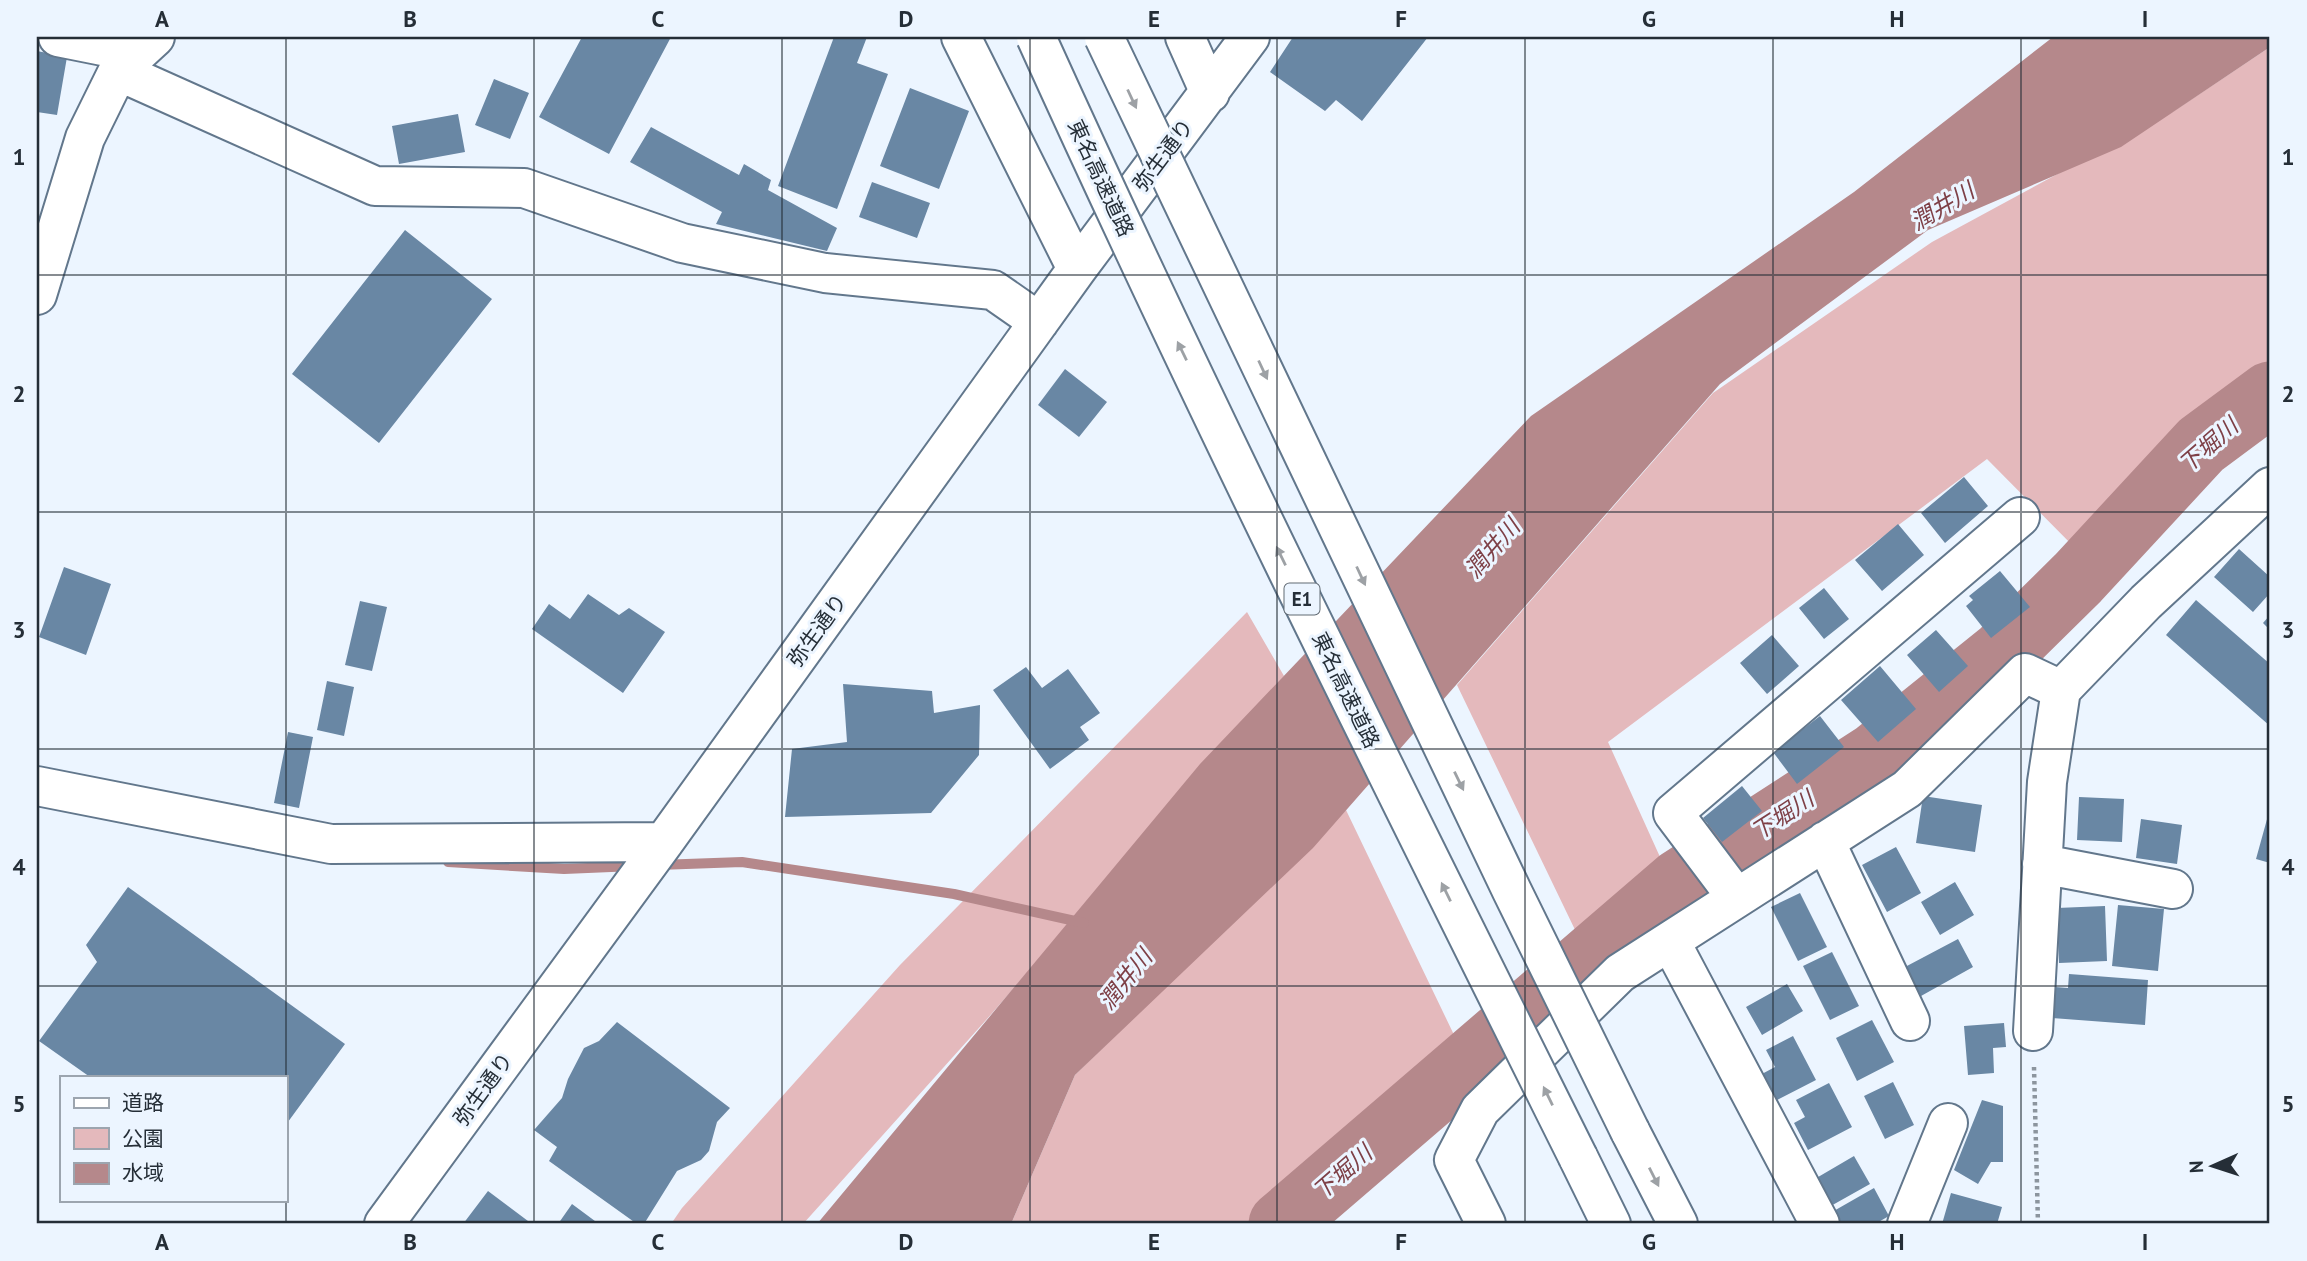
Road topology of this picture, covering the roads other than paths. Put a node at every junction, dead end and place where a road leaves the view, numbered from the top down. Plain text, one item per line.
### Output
1 (58, 37) edge
2 (961, 37) edge
3 (1036, 37) edge
4 (1104, 37) edge
5 (1185, 37) edge
6 (1250, 37) edge
7 (137, 54) edge
8 (1210, 93) junction
9 (1077, 269) junction
10 (37, 295) edge
11 (1040, 322) junction
12 (2270, 487) edge
13 (2020, 517) dead end
14 (2061, 690) junction
15 (37, 786) edge
16 (1825, 841) junction
17 (664, 842) junction
18 (2042, 864) junction
19 (2173, 889) dead end
20 (1732, 892) junction
21 (1670, 941) junction
22 (1910, 1021) dead end
23 (2033, 1031) road end
24 (1948, 1123) dead end
25 (384, 1224) edge
26 (1486, 1224) edge
27 (1611, 1224) edge
28 (1678, 1224) edge
29 (1820, 1224) edge
30 (1907, 1224) edge

1 - 7 main road
2 - 9 main road
27 -> 3 main road, 東名高速道路 / E1, bridge
4 -> 28 main road, bridge
5 - 8 main road
6 - 8 main road, 弥生通り
7 - 10 main road
7 - 11 main road
8 - 9 main road, 弥生通り
9 - 11 main road, 弥生通り
11 - 17 main road, 弥生通り
12 - 14 main road
13 - 20 main road
14 - 16 main road
14 - 18 main road
15 - 17 main road
16 - 20 main road
16 - 22 main road
17 - 25 main road, 弥生通り
18 - 19 main road
18 - 23 main road
20 - 21 main road
21 - 26 main road
21 - 29 main road
24 - 30 main road

